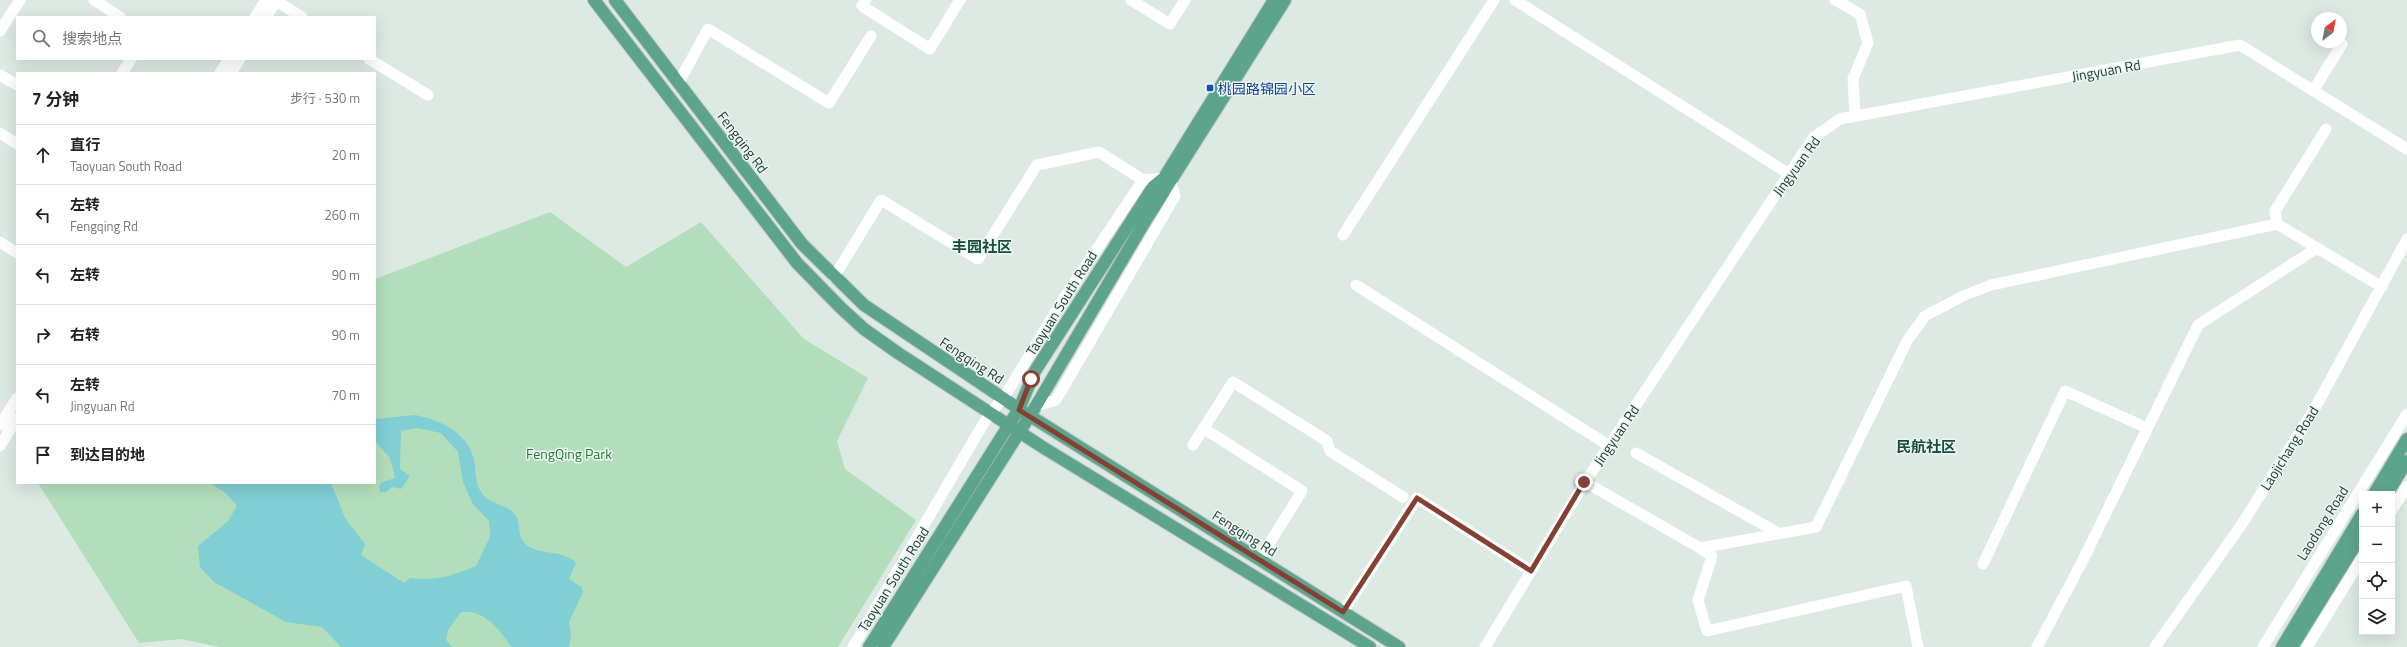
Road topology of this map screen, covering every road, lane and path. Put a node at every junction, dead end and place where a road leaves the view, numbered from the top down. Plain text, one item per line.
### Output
1 (20, 0) edge
2 (94, 0) edge
3 (273, 0) edge
4 (594, 0) edge
5 (615, 0) edge
6 (866, 0) edge
7 (960, 0) edge
8 (1131, 0) edge
9 (1185, 0) edge
10 (1274, 0) edge
11 (1285, 0) edge
12 (1494, 0) edge
13 (1515, 0) edge
14 (1835, 0) edge
15 (118, 16) edge
16 (256, 16) edge
17 (266, 16) edge
18 (300, 16) edge
19 (0, 32) edge
20 (871, 36) dead end
21 (2340, 48) edge
22 (130, 60) edge
23 (228, 60) edge
24 (239, 60) edge
25 (371, 60) edge
26 (123, 72) edge
27 (221, 72) edge
28 (232, 72) edge
29 (0, 74) edge
30 (678, 82) junction
31 (16, 84) edge
32 (2314, 91) junction
33 (428, 95) dead end
34 (1855, 116) junction
35 (2326, 129) dead end
36 (0, 133) edge
37 (16, 143) edge
38 (2407, 149) edge
39 (1789, 174) junction
40 (1143, 180) junction
41 (1167, 180) junction
42 (2276, 224) junction
43 (1343, 235) dead end
44 (2407, 239) edge
45 (0, 242) edge
46 (2317, 248) junction
47 (16, 252) edge
48 (834, 277) junction
49 (1356, 285) dead end
50 (2382, 287) junction
51 (1003, 399) junction
52 (16, 400) edge
53 (1019, 410) junction
54 (1033, 411) junction
55 (990, 413) junction
56 (2407, 414) edge
57 (16, 420) edge
58 (1009, 424) junction
59 (0, 425) edge
60 (1203, 428) junction
61 (2147, 428) junction
62 (1020, 431) junction
63 (2407, 439) edge
64 (1193, 445) dead end
65 (0, 446) edge
66 (1608, 446) junction
67 (1636, 453) dead end
68 (2407, 461) edge
69 (1584, 482) junction
70 (2407, 486) edge
71 (2376, 491) edge
72 (2389, 491) edge
73 (1403, 497) dead end
74 (2395, 505) edge
75 (2359, 519) edge
76 (1780, 534) junction
77 (2359, 538) edge
78 (1700, 548) junction
79 (1259, 560) junction
80 (2359, 563) edge
81 (1983, 564) dead end
82 (1531, 571) junction
83 (1343, 612) junction
84 (2295, 634) junction
85 (2311, 646) edge
86 (853, 647) edge
87 (869, 647) edge
88 (883, 647) edge
89 (1370, 647) edge
90 (1399, 647) edge
91 (1485, 647) edge
92 (1918, 647) edge
93 (2037, 647) edge
94 (2155, 647) edge
95 (2263, 647) edge
96 (2282, 647) edge
97 (2292, 647) edge

1 - 19 street
2 - 15 street
3 - 16 street
3 - 17 street
3 - 18 street
4 - 55 main road
5 - 30 main road, Fengqing Rd
6 - 7 street
8 - 9 street
10 - 41 main road, Taoyuan South Road
11 - 41 main road, Taoyuan South Road
12 - 43 street
13 - 39 street
14 - 34 street
20 - 30 street
21 - 32 street
22 - 26 street
23 - 27 street
24 - 28 street
25 - 33 street
29 - 31 street
30 - 48 main road, Fengqing Rd
32 - 34 street, Jingyuan Rd
32 - 38 street, Jingyuan Rd
34 - 39 street, Jingyuan Rd
35 - 42 street
36 - 37 street
39 - 66 street, Jingyuan Rd
40 - 41 street
40 - 48 street
40 - 51 street
41 - 53 main road, Taoyuan South Road
41 - 54 main road, Taoyuan South Road
42 - 46 street
42 - 76 street
44 - 50 street, Laojichang Road
45 - 47 street
46 - 50 street
46 - 61 street
48 - 51 main road, Fengqing Rd
49 - 66 street
50 - 94 street, Laojichang Road
51 - 53 main road, Fengqing Rd
51 - 55 street
52 - 59 street
53 - 54 main road, Fengqing Rd
53 - 58 main road, Taoyuan South Road
54 - 62 main road, Taoyuan South Road
54 - 79 main road, Fengqing Rd
55 - 58 main road
55 - 86 street
56 - 95 street, Laodong Road
57 - 65 street
58 - 62 main road
58 - 87 main road, Taoyuan South Road
60 - 64 street
60 - 73 street
60 - 79 street
61 - 81 street
61 - 93 street
62 - 88 main road, Taoyuan South Road
62 - 89 main road
63 - 71 main road
66 - 69 street, Jingyuan Rd
67 - 76 street
68 - 72 main road
69 - 78 street
69 - 82 street, Jingyuan Rd
70 - 74 street
75 - 84 main road, Laodong Road
76 - 78 street
77 - 84 main road, Laodong Road
78 - 92 street
79 - 83 main road, Fengqing Rd
80 - 85 street
82 - 83 street
82 - 91 street, Jingyuan Rd
83 - 90 main road, Fengqing Rd
84 - 85 street
84 - 96 main road, Laodong Road
84 - 97 main road, Laodong Road

